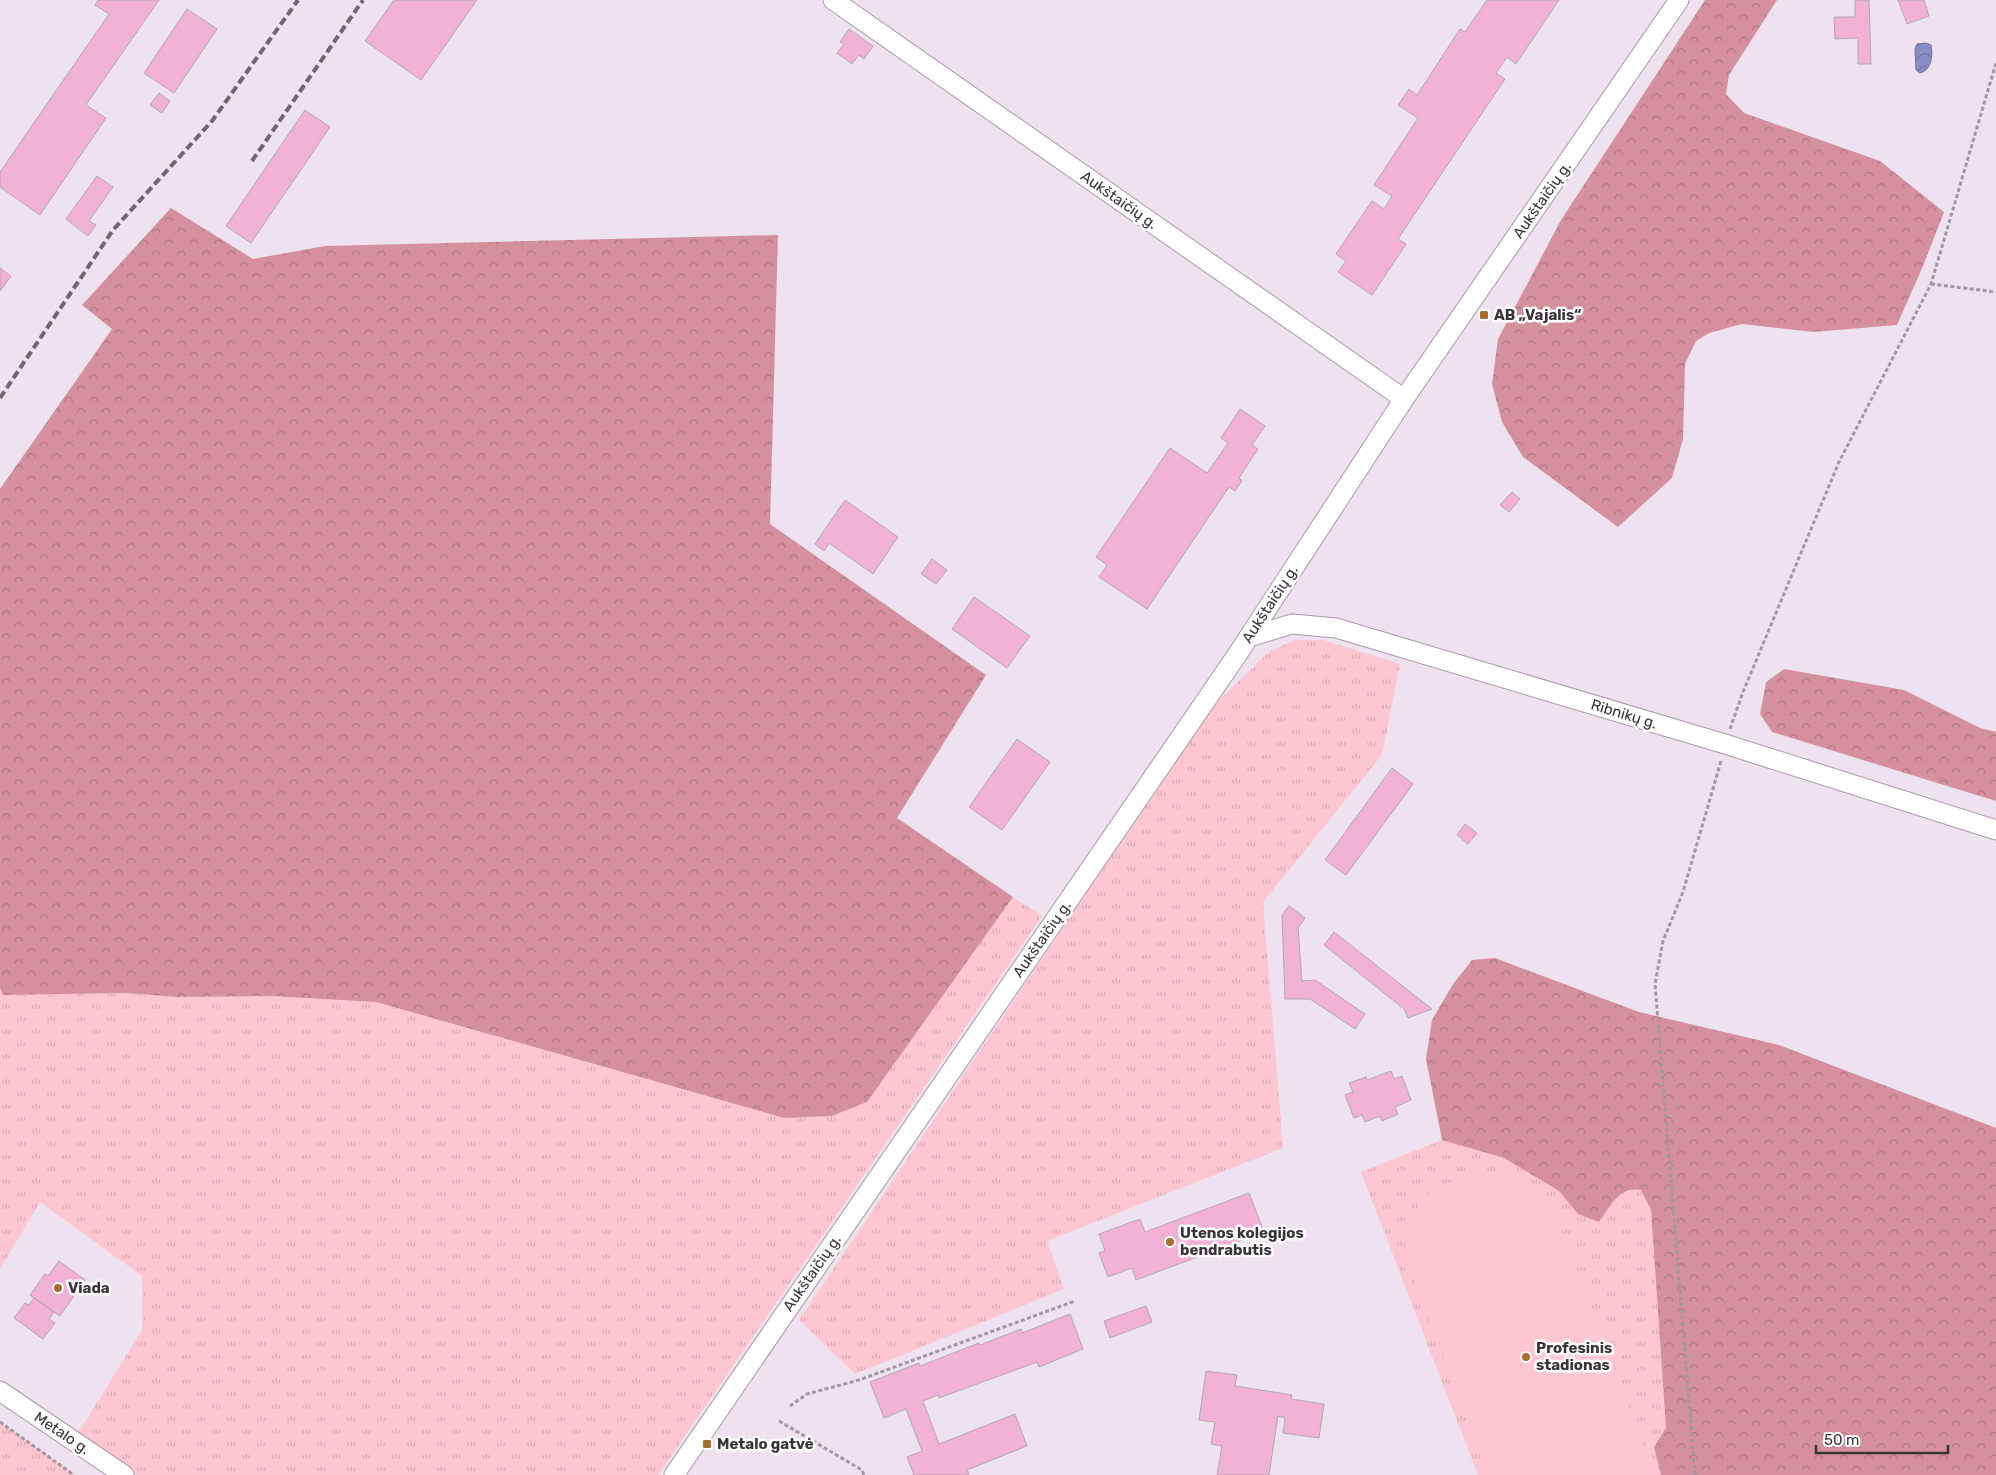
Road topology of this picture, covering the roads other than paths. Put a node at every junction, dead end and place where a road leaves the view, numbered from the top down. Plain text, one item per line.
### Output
1 (833, 0) edge
2 (1679, 0) edge
3 (1404, 399) junction
4 (1248, 637) junction
5 (1996, 830) edge
6 (0, 1391) edge
7 (124, 1475) edge
8 (674, 1475) edge

1 - 3 street, Aukštaičių g.
2 - 3 street, Aukštaičių g.
3 - 4 street, Aukštaičių g.
4 - 5 street, Ribnikų g.
4 - 8 street, Aukštaičių g.
6 - 7 street, Metalo g.

